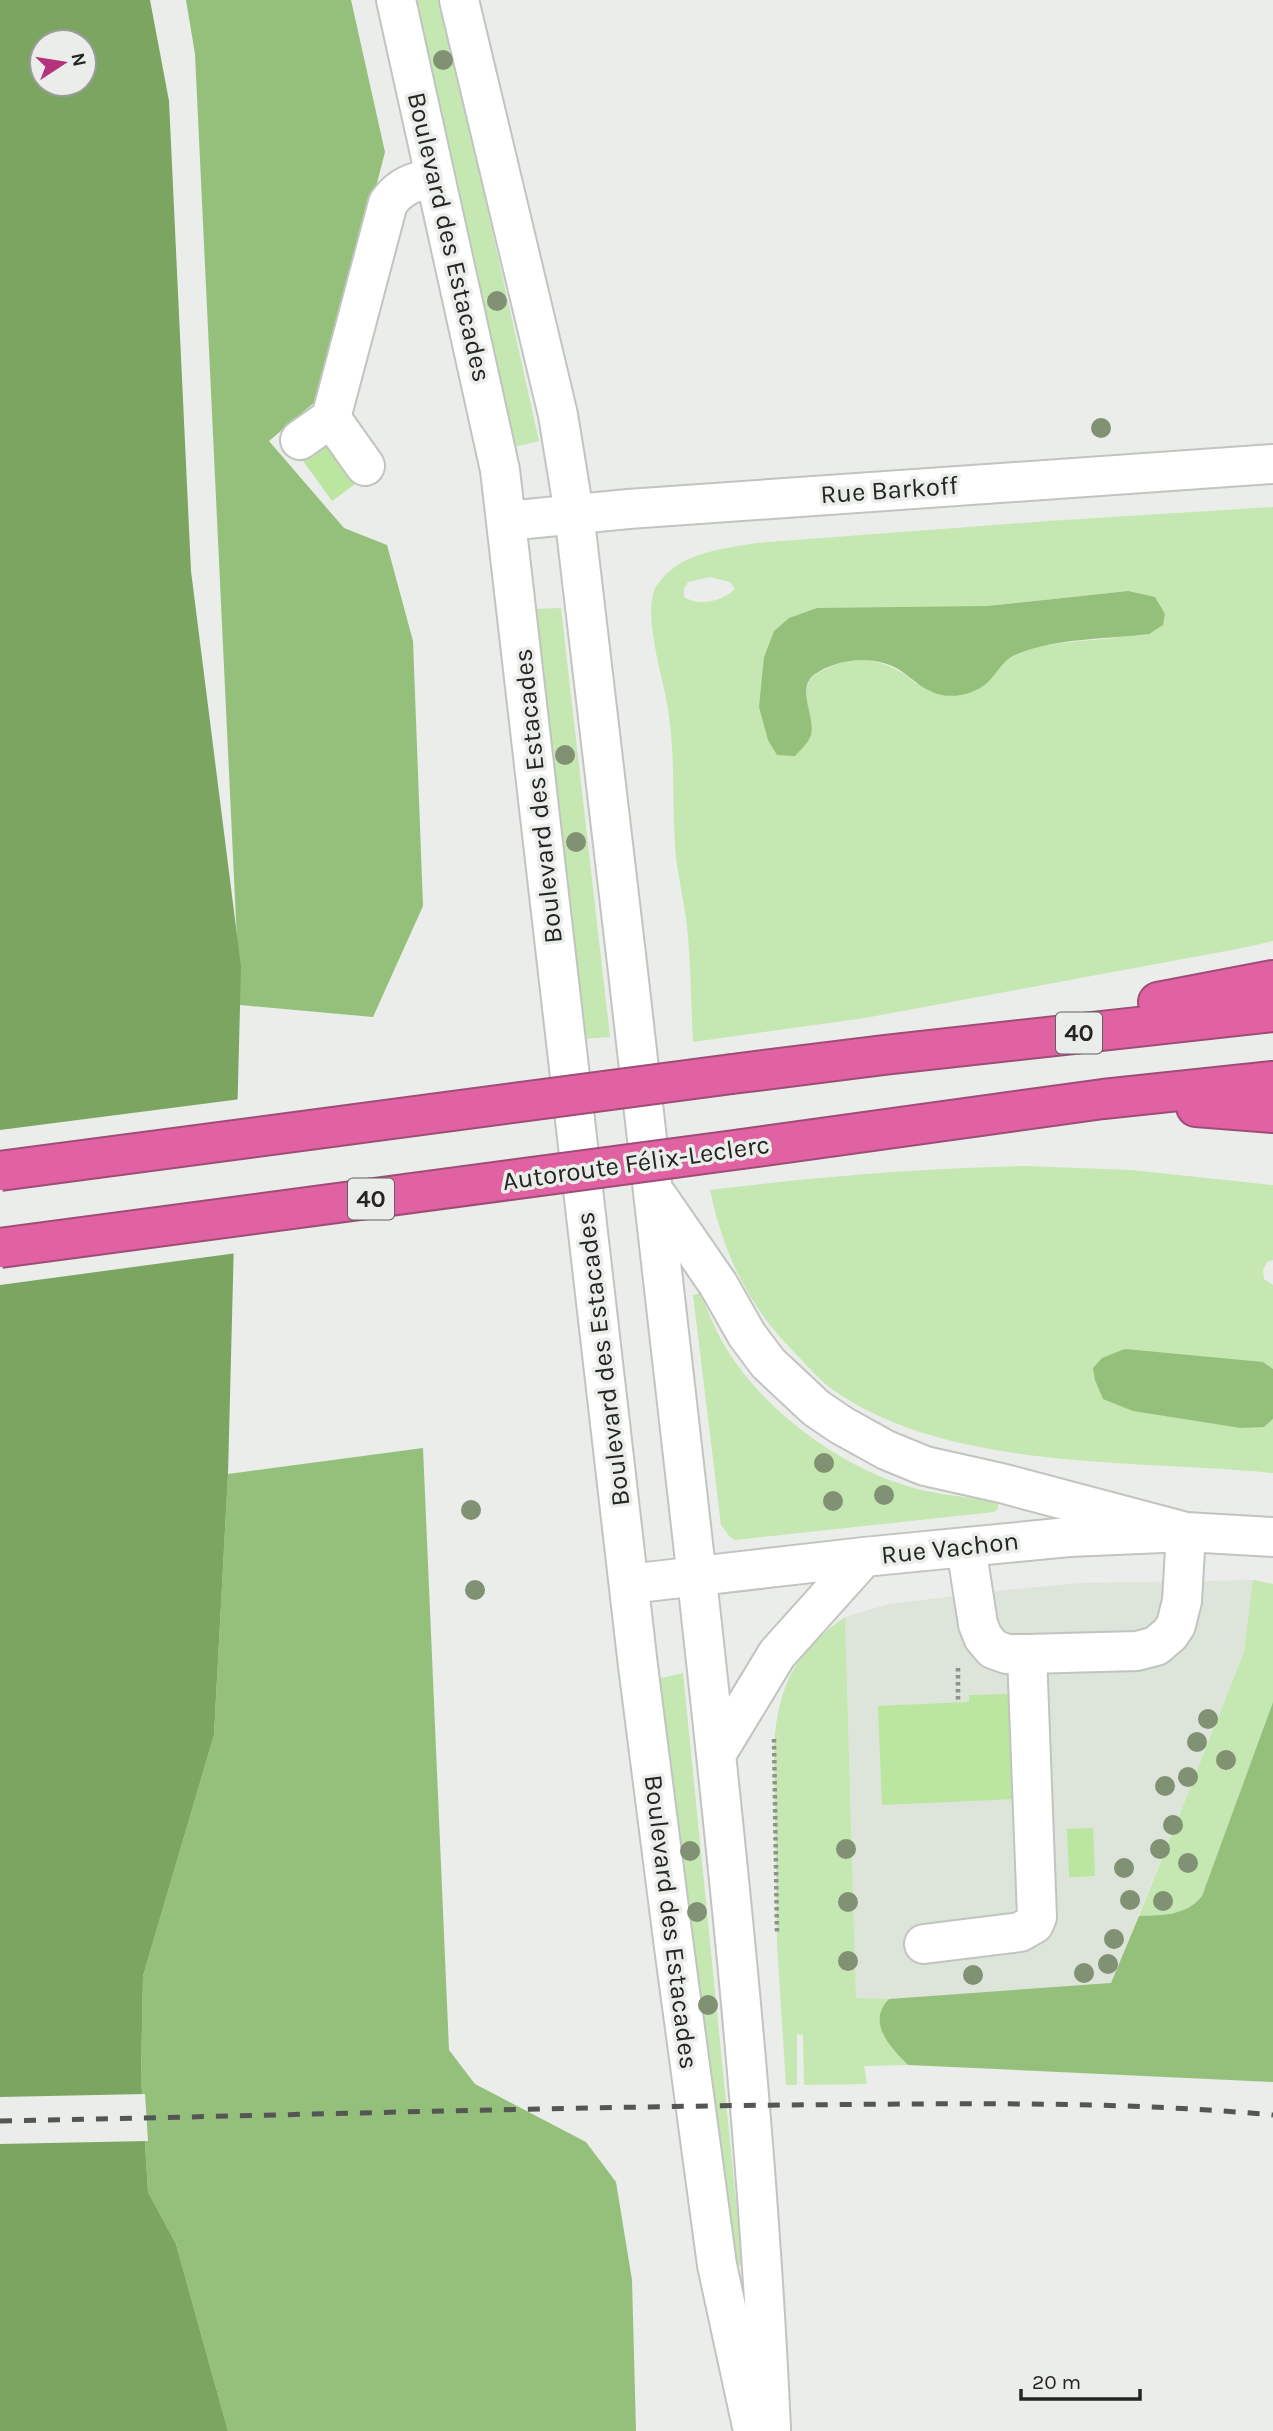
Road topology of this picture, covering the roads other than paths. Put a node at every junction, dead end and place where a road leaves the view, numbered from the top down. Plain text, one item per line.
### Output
1 (396, 0) edge
2 (459, 0) edge
3 (435, 177) junction
4 (331, 418) junction
5 (300, 440) dead end
6 (1273, 464) edge
7 (365, 466) dead end
8 (574, 513) junction
9 (506, 521) junction
10 (1273, 980) edge
11 (1273, 1012) edge
12 (884, 1055) junction
13 (1273, 1081) edge
14 (1103, 1099) junction
15 (1273, 1113) edge
16 (0, 1171) edge
17 (655, 1192) junction
18 (0, 1248) edge
19 (1186, 1532) junction
20 (1273, 1537) edge
21 (966, 1547) junction
22 (864, 1557) junction
23 (697, 1575) junction
24 (629, 1584) junction
25 (1027, 1654) junction
26 (717, 1753) junction
27 (924, 1944) dead end
28 (753, 2431) edge
29 (771, 2431) edge

1 - 3 street, Boulevard des Estacades
2 - 8 street
3 - 4 street
3 - 9 street, Boulevard des Estacades
4 - 5 street
4 - 7 street
6 - 8 street, Rue Barkoff
8 - 9 street, Rue Barkoff
8 - 17 street
9 - 24 street, Boulevard des Estacades
10 - 12 highway
11 - 12 highway, 40
12 - 16 highway, 40, bridge
13 - 14 highway, Autoroute Félix-Leclerc / 40
14 - 15 highway
14 - 18 highway, Autoroute Félix-Leclerc / 40, bridge
17 - 19 street
17 - 23 street
19 - 20 street, Rue Vachon
19 - 21 street, Rue Vachon
19 - 25 street
21 - 22 street, Rue Vachon
21 - 25 street
22 - 23 street, Rue Vachon
22 - 26 street
23 - 24 street, Rue Vachon
23 - 26 street
24 - 28 street, Boulevard des Estacades
25 - 27 street
26 - 29 street

